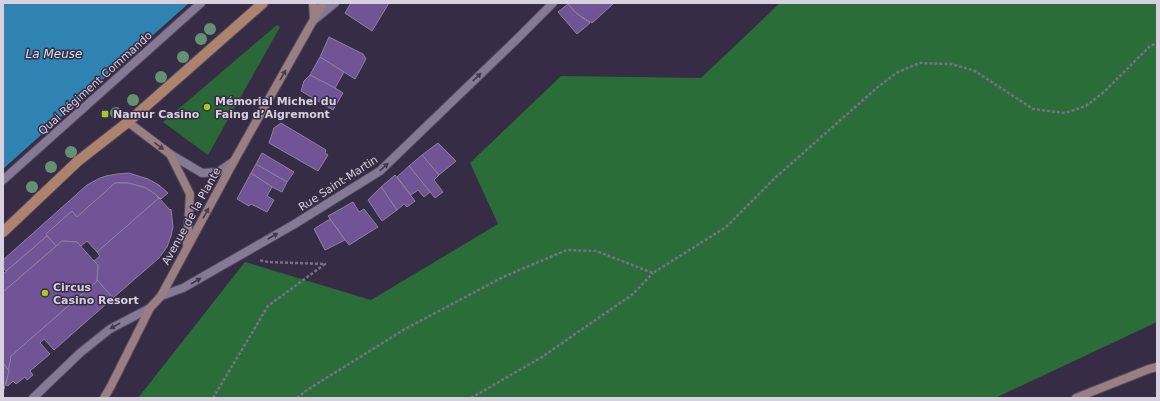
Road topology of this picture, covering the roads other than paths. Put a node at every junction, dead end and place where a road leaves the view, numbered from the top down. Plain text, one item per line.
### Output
1 (201, 3) edge
2 (263, 3) edge
3 (313, 3) edge
4 (323, 3) edge
5 (335, 3) edge
6 (553, 3) edge
7 (314, 20) junction
8 (128, 122) junction
9 (170, 154) junction
10 (234, 161) junction
11 (3, 180) edge
12 (3, 232) edge
13 (187, 247) junction
14 (161, 296) junction
15 (150, 308) junction
16 (1157, 367) edge
17 (32, 398) edge
18 (104, 398) edge
19 (1076, 398) edge

1 - 11 street, Quai Régiment Commando
2 - 8 main road
3 - 7 main road
4 - 7 main road, Avenue de la Plante
5 - 7 street
14 -> 6 street, Rue Saint-Martin
10 -> 7 main road, Avenue de la Plante
8 -> 9 main road
8 - 12 main road
9 - 10 street
9 - 13 main road
13 -> 10 main road, Avenue de la Plante
13 - 14 main road, Avenue de la Plante
14 - 15 main road, Avenue de la Plante
15 -> 17 street, Avenue de la Plante
15 - 18 main road
16 - 19 main road

